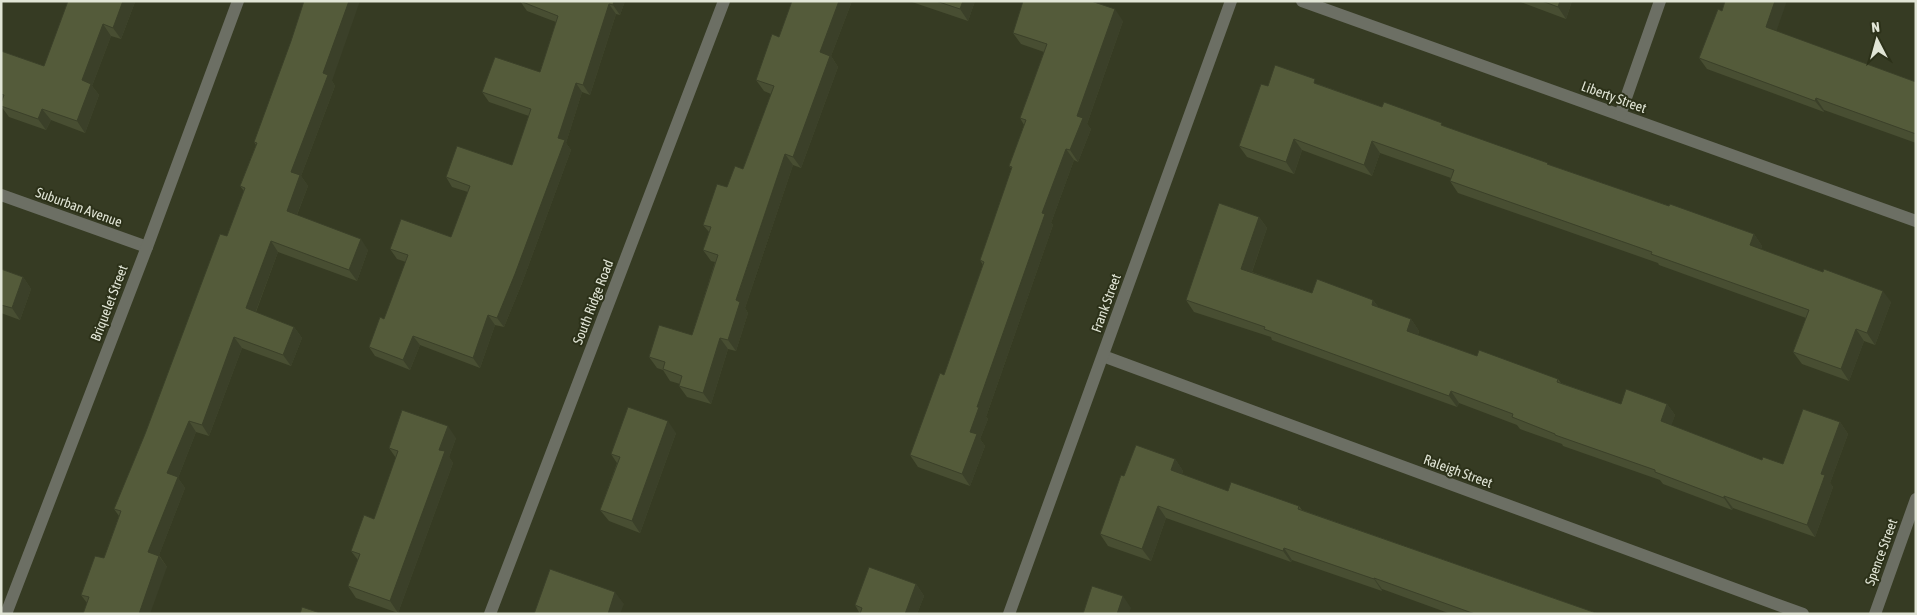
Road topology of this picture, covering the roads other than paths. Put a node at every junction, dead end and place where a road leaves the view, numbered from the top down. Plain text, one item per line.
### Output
1 (238, 1) edge
2 (724, 1) edge
3 (1231, 1) edge
4 (1302, 1) edge
5 (1660, 1) edge
6 (1620, 115) junction
7 (1, 195) edge
8 (1916, 221) edge
9 (147, 247) junction
10 (1103, 356) junction
11 (1916, 499) edge
12 (6, 614) edge
13 (490, 614) edge
14 (1009, 614) edge
15 (1803, 614) edge
16 (1875, 614) edge

1 - 9 street, Briquelet Street
2 - 13 street, South Ridge Road
3 - 10 street, Frank Street
4 - 6 street, Liberty Street
5 - 6 street
6 - 8 street, Liberty Street
7 - 9 street, Suburban Avenue
9 - 12 street, Briquelet Street
10 - 14 street, Frank Street
10 - 15 street, Raleigh Street
11 - 16 street, Spence Street

